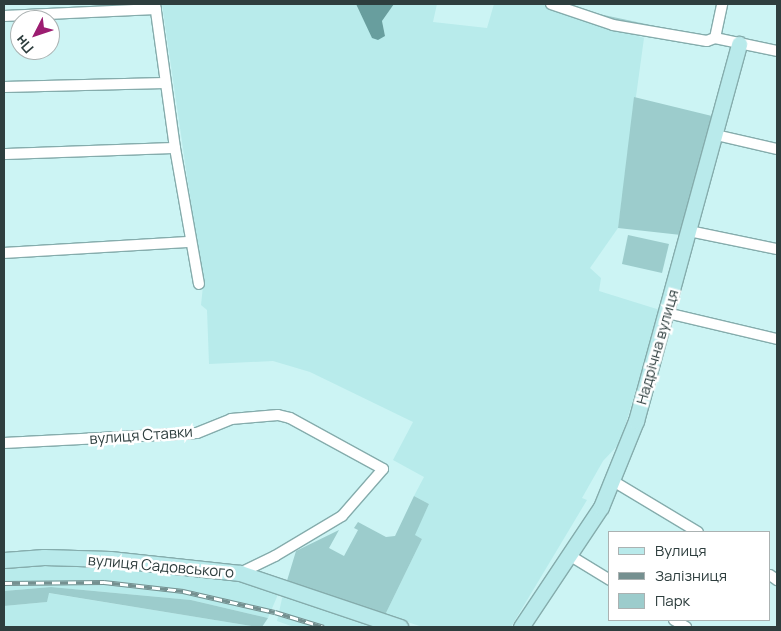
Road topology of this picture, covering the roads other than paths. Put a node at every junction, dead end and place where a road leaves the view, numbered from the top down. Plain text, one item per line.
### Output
1 (551, 4) edge
2 (722, 4) edge
3 (156, 6) edge
4 (4, 16) edge
5 (715, 38) junction
6 (739, 44) junction
7 (777, 51) edge
8 (165, 83) junction
9 (4, 87) edge
10 (716, 135) junction
11 (175, 148) junction
12 (777, 148) edge
13 (4, 154) edge
14 (689, 231) junction
15 (191, 242) junction
16 (777, 249) edge
17 (4, 253) edge
18 (199, 284) dead end
19 (667, 313) junction
20 (777, 338) edge
21 (4, 443) edge
22 (614, 481) junction
23 (696, 531) edge
24 (569, 555) junction
25 (4, 560) edge
26 (240, 573) junction
27 (608, 579) edge
28 (400, 627) edge
29 (521, 627) edge

1 - 5 street
2 - 5 street
3 - 4 street
3 - 8 street
5 - 6 street
6 - 7 street
6 - 10 street, Надрічна вулиця
8 - 9 street
8 - 11 street
10 - 12 street
10 - 14 street, Надрічна вулиця
11 - 13 street
11 - 15 street
14 - 16 street
14 - 19 street, Надрічна вулиця
15 - 17 street
15 - 18 street
19 - 20 street
19 - 22 street, Надрічна вулиця
21 - 26 street, вулиця Ставки
22 - 23 street
22 - 24 street, Надрічна вулиця
24 - 27 street
24 - 29 street, Надрічна вулиця
25 - 26 street, вулиця Садовського
26 - 28 street, вулиця Садовського

